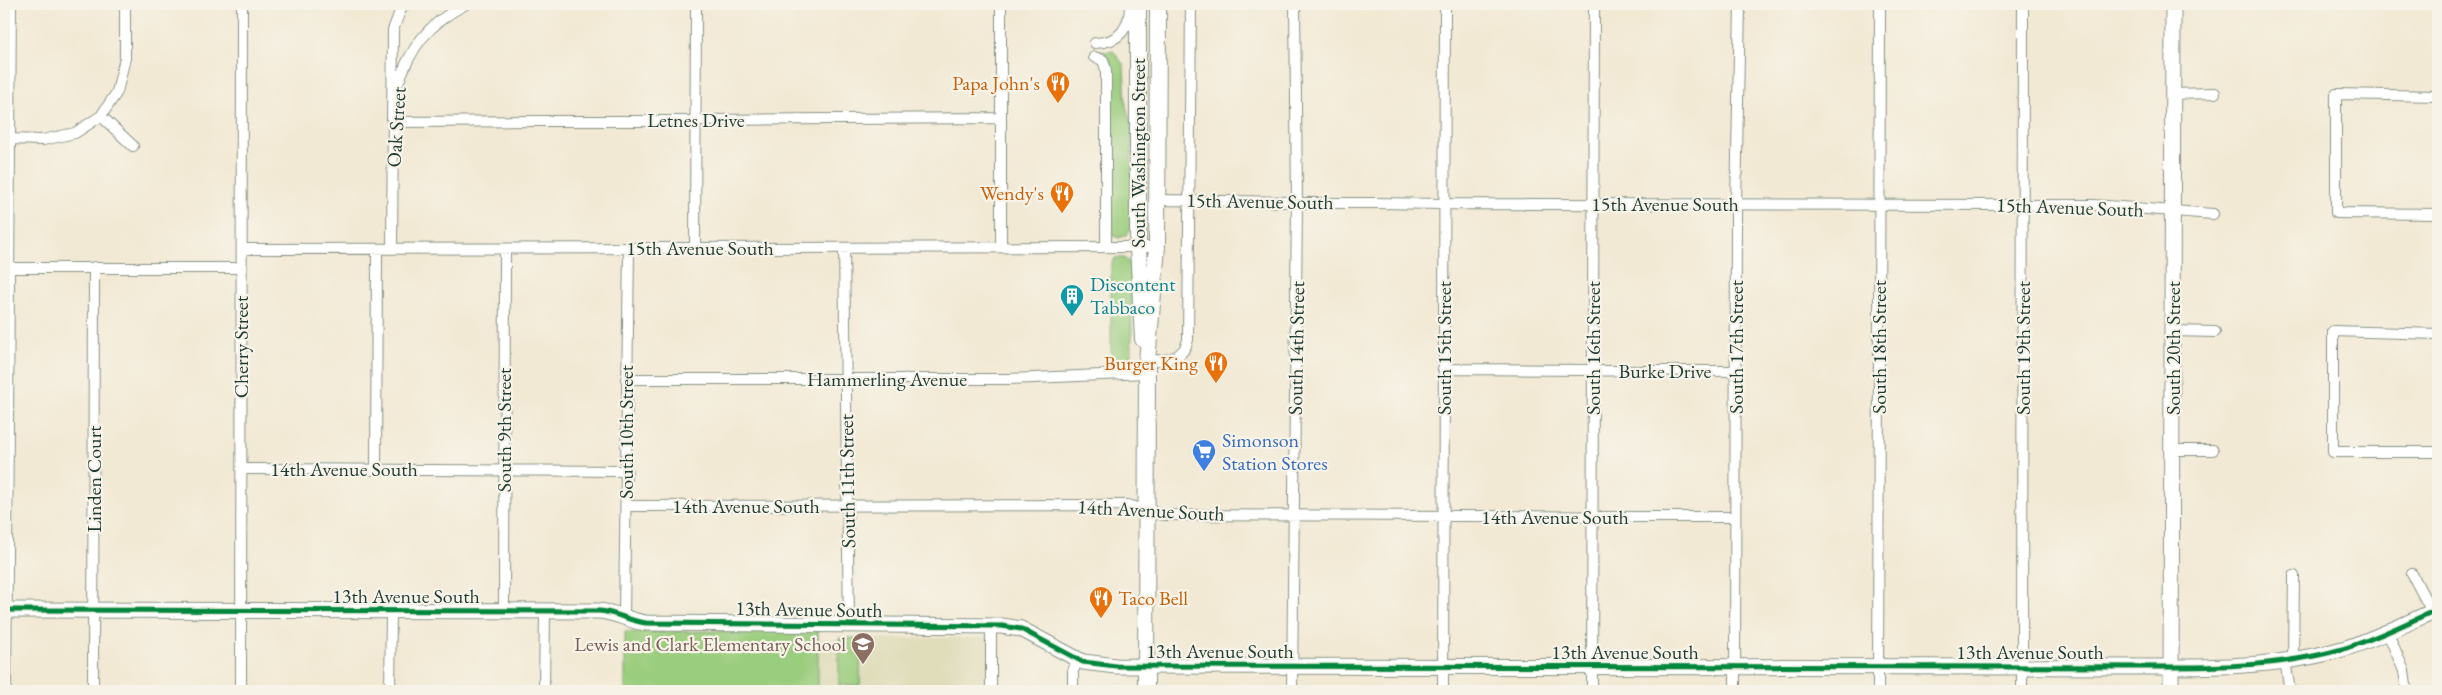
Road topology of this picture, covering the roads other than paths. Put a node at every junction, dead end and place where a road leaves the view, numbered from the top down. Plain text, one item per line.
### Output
1 (11, 4) edge
2 (125, 4) edge
3 (242, 4) edge
4 (406, 4) edge
5 (466, 4) edge
6 (696, 4) edge
7 (1000, 4) edge
8 (1130, 4) edge
9 (1138, 4) edge
10 (1158, 4) edge
11 (1191, 4) edge
12 (1295, 4) edge
13 (1445, 4) edge
14 (1594, 4) edge
15 (1740, 4) edge
16 (1880, 4) edge
17 (2023, 4) edge
18 (2173, 4) edge
19 (1095, 43) dead end
20 (1094, 58) dead end
21 (2215, 93) dead end
22 (2172, 94) junction
23 (2438, 96) edge
24 (101, 116) junction
25 (999, 118) junction
26 (695, 120) junction
27 (392, 122) junction
28 (9, 139) junction
29 (133, 146) dead end
30 (1158, 200) junction
31 (1190, 200) junction
32 (1298, 202) junction
33 (1594, 203) junction
34 (1444, 204) junction
35 (1736, 204) junction
36 (1879, 205) junction
37 (2024, 205) junction
38 (2173, 211) junction
39 (2213, 214) dead end
40 (2438, 214) edge
41 (1001, 247) junction
42 (1106, 247) junction
43 (1138, 247) junction
44 (1157, 247) junction
45 (844, 248) junction
46 (242, 249) junction
47 (377, 249) junction
48 (392, 249) junction
49 (505, 249) junction
50 (629, 249) junction
51 (695, 249) junction
52 (94, 267) junction
53 (6, 268) edge
54 (241, 268) junction
55 (2173, 330) junction
56 (2215, 332) dead end
57 (2438, 334) edge
58 (1147, 367) junction
59 (1443, 369) junction
60 (1593, 371) junction
61 (1736, 371) junction
62 (626, 379) junction
63 (846, 380) junction
64 (2172, 450) junction
65 (2213, 450) dead end
66 (2438, 452) edge
67 (241, 469) junction
68 (504, 469) junction
69 (376, 470) junction
70 (627, 471) junction
71 (626, 506) junction
72 (847, 506) junction
73 (1148, 512) junction
74 (1294, 516) junction
75 (1443, 516) junction
76 (1593, 517) junction
77 (1735, 517) junction
78 (2412, 574) dead end
79 (2294, 576) dead end
80 (5, 610) edge
81 (94, 611) junction
82 (242, 611) junction
83 (391, 611) junction
84 (504, 611) junction
85 (545, 611) junction
86 (2435, 611) edge
87 (624, 616) junction
88 (849, 625) junction
89 (992, 625) junction
90 (2388, 633) junction
91 (1078, 659) junction
92 (2289, 660) junction
93 (1146, 666) junction
94 (1292, 666) junction
95 (1444, 666) junction
96 (1592, 666) junction
97 (1735, 666) junction
98 (1878, 667) junction
99 (2022, 667) junction
100 (2171, 668) junction
101 (6, 691) edge
102 (93, 691) edge
103 (241, 691) edge
104 (390, 691) edge
105 (544, 691) edge
106 (991, 691) edge
107 (1073, 691) edge
108 (1146, 691) edge
109 (1292, 691) edge
110 (1443, 691) edge
111 (1592, 691) edge
112 (1735, 691) edge
113 (1878, 691) edge
114 (2022, 691) edge
115 (2171, 691) edge
116 (2290, 691) edge
117 (2407, 691) edge

1 - 28 street
2 - 24 street
3 - 46 street, Cherry Street
4 - 27 street
5 - 27 street, Oak Street
6 - 26 street
7 - 25 street
8 - 19 street
9 - 43 main road, South Washington Street
10 - 30 main road, South Washington Street
11 - 31 street
12 - 32 street, South 14th Street
13 - 34 street, South 15th Street
14 - 33 street, South 16th Street
15 - 35 street, South 17th Street
16 - 36 street, South 18th Street
17 - 37 street, South 19th Street
18 - 22 street, South 20th Street
20 - 42 street
21 - 22 street
22 - 38 street, South 20th Street
23 - 40 street
24 - 28 street
24 - 29 street
25 - 26 street, Letnes Drive
25 - 41 street
26 - 27 street, Letnes Drive
26 - 51 street
27 - 48 street, Oak Street
28 - 53 street
30 - 31 street, 15th Avenue South
30 - 44 main road, South Washington Street
31 - 32 street, 15th Avenue South
31 - 58 street, Hammerling Avenue
32 - 34 street, 15th Avenue South
32 - 74 street, South 14th Street
33 - 34 street, 15th Avenue South
33 - 35 street, 15th Avenue South
33 - 60 street, South 16th Street
34 - 59 street, South 15th Street
35 - 36 street, 15th Avenue South
35 - 61 street, South 17th Street
36 - 37 street, 15th Avenue South
36 - 98 street, South 18th Street
37 - 38 street, 15th Avenue South
37 - 99 street, South 19th Street
38 - 39 street, 15th Avenue South
38 - 55 street, South 20th Street
41 - 42 street, 15th Avenue South
41 - 45 street, 15th Avenue South
42 - 43 street, 15th Avenue South
43 - 44 street, 15th Avenue South
43 - 58 main road, South Washington Street
44 - 58 main road, South Washington Street
45 - 51 street, 15th Avenue South
45 - 63 street, South 11th Street
46 - 47 street, 15th Avenue South
46 - 54 street, Cherry Street
47 - 48 street, 15th Avenue South
47 - 69 street
48 - 49 street, 15th Avenue South
49 - 50 street, 15th Avenue South
49 - 68 street, South 9th Street
50 - 51 street, 15th Avenue South
50 - 62 street, South 10th Street
52 - 53 street
52 - 54 street
52 - 81 street, Linden Court
53 - 80 street
54 - 67 street, Cherry Street
55 - 56 street
55 - 64 street, South 20th Street
57 - 66 street
58 - 63 street, Hammerling Avenue
58 - 73 main road, South Washington Street
59 - 60 street, Burke Drive
59 - 75 street, South 15th Street
60 - 61 street, Burke Drive
60 - 76 street, South 16th Street
61 - 77 street, South 17th Street
62 - 63 street, Hammerling Avenue
62 - 70 street, South 10th Street
63 - 72 street, South 11th Street
64 - 65 street
64 - 100 street, South 20th Street
67 - 69 street, 14th Avenue South
67 - 82 street, Cherry Street
68 - 69 street, 14th Avenue South
68 - 70 street, 14th Avenue South
68 - 84 street, South 9th Street
70 - 71 street, South 10th Street
71 - 72 street, 14th Avenue South
71 - 87 street, South 10th Street
72 - 73 street, 14th Avenue South
72 - 88 street, South 11th Street
73 - 74 street, 14th Avenue South
73 - 93 main road, South Washington Street
74 - 75 street, 14th Avenue South
74 - 94 street, South 14th Street
75 - 76 street, 14th Avenue South
75 - 95 street, South 15th Street
76 - 77 street, 14th Avenue South
76 - 96 street, South 16th Street
77 - 97 street, South 17th Street
78 - 86 street
79 - 92 street
80 - 81 street, 13th Avenue South
80 - 101 street
81 - 82 street, 13th Avenue South
81 - 102 street, Linden Court
82 - 83 street, 13th Avenue South
82 - 103 street, Cherry Street
83 - 84 street, 13th Avenue South
83 - 104 street
84 - 85 street, 13th Avenue South
85 - 87 street, 13th Avenue South
85 - 105 street
86 - 90 street, 13th Avenue South
87 - 88 street, 13th Avenue South
88 - 89 street, 13th Avenue South
89 - 91 street, 13th Avenue South
89 - 106 street
90 - 92 street, 13th Avenue South
90 - 117 street
91 - 93 street, 13th Avenue South
91 - 107 street
92 - 100 street, 13th Avenue South
92 - 116 street
93 - 94 street, 13th Avenue South
93 - 108 main road, South Washington Street
94 - 95 street, 13th Avenue South
94 - 109 street, South 14th Street
95 - 96 street, 13th Avenue South
95 - 110 street, South 15th Street
96 - 97 street, 13th Avenue South
96 - 111 street, South 16th Street
97 - 98 street, 13th Avenue South
97 - 112 street, South 17th Street
98 - 99 street, 13th Avenue South
98 - 113 street, South 18th Street
99 - 100 street, 13th Avenue South
99 - 114 street, South 19th Street
100 - 115 street, South 20th Street

